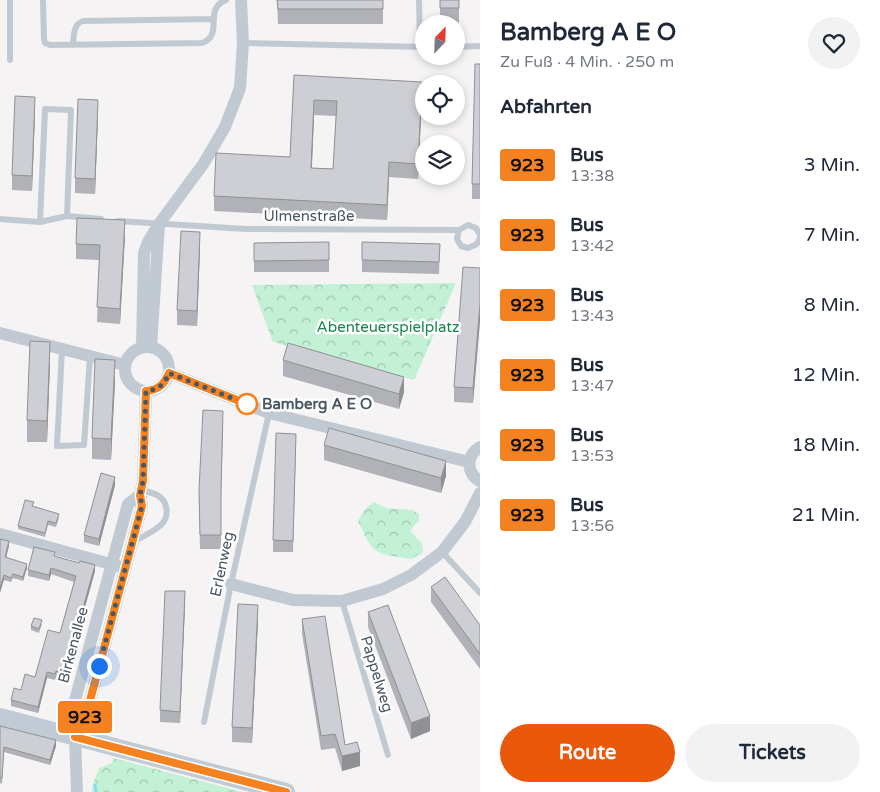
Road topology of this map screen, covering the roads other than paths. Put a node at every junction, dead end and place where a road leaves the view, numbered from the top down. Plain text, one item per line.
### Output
1 (10, 0) edge
2 (43, 0) edge
3 (226, 0) edge
4 (241, 0) edge
5 (419, 0) edge
6 (420, 15) edge
7 (214, 19) junction
8 (243, 43) junction
9 (73, 45) junction
10 (465, 46) edge
11 (480, 46) edge
12 (415, 47) edge
13 (10, 60) dead end
14 (67, 216) junction
15 (0, 219) edge
16 (40, 222) junction
17 (159, 224) junction
18 (459, 230) junction
19 (480, 236) edge
20 (0, 333) edge
21 (147, 347) junction
22 (62, 349) junction
23 (90, 357) junction
24 (125, 365) junction
25 (169, 373) junction
26 (146, 391) junction
27 (269, 413) junction
28 (480, 447) edge
29 (469, 462) junction
30 (480, 481) edge
31 (140, 493) junction
32 (480, 493) edge
33 (0, 534) edge
34 (132, 543) junction
35 (442, 552) junction
36 (112, 565) junction
37 (125, 568) junction
38 (231, 584) junction
39 (480, 593) edge
40 (342, 601) junction
41 (0, 718) edge
42 (204, 722) dead end
43 (75, 737) junction
44 (388, 755) dead end
45 (77, 792) edge
46 (286, 792) edge

1 - 13 lane
2 - 9 lane
3 - 7 lane
4 - 8 street
5 - 6 lane
7 - 9 lane
7 - 9 lane
8 - 12 lane
8 - 17 street
10 - 11 lane
14 - 16 lane, Ulmenstraße
14 - 16 lane
14 - 17 lane, Ulmenstraße
15 - 16 lane, Ulmenstraße
17 - 18 lane, Ulmenstraße
17 - 21 street
18 - 19 lane
18 - 19 lane
20 - 22 street
21 - 24 street
21 - 25 street
22 - 23 street
22 - 23 lane
23 - 24 street
24 - 26 street
25 - 26 street
25 - 27 street
26 - 31 street, Birkenallee
27 - 29 street
27 - 38 lane, Erlenweg
28 - 29 street
29 - 30 street
31 - 34 street, Birkenallee
31 - 34 lane
31 - 36 street, Birkenallee
32 - 35 street
33 - 36 street
34 - 37 street, Birkenallee
35 - 39 lane
35 - 40 street
36 - 37 street
36 - 43 street, Birkenallee
37 - 43 street, Birkenallee
38 - 40 street
38 - 42 lane, Erlenweg
40 - 44 lane, Pappelweg
41 - 43 main road
43 - 45 street
43 - 46 main road

